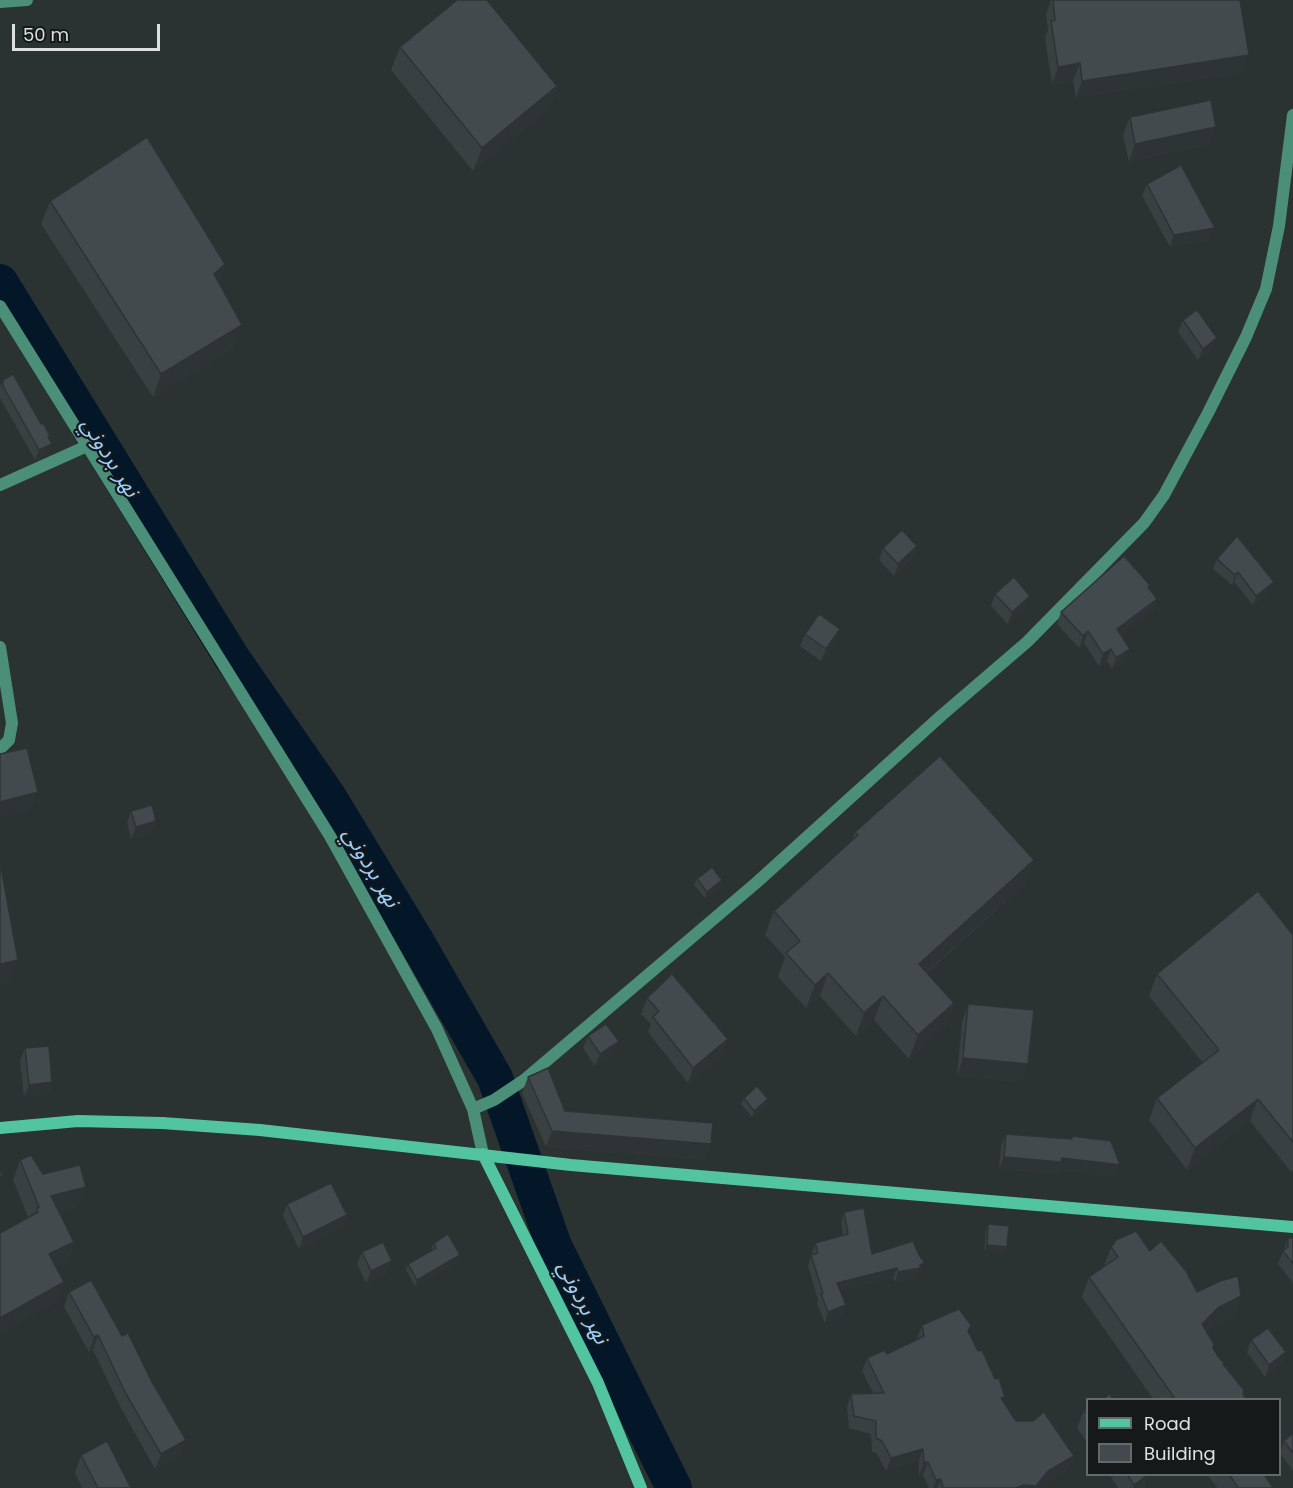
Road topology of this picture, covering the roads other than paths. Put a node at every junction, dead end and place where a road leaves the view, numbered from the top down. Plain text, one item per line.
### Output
1 (27, 0) edge
2 (0, 2) edge
3 (1293, 115) edge
4 (0, 306) edge
5 (87, 446) junction
6 (0, 485) edge
7 (0, 647) edge
8 (0, 749) edge
9 (473, 1109) junction
10 (0, 1128) edge
11 (483, 1154) junction
12 (1293, 1227) edge
13 (641, 1488) edge

1 - 2 street
3 - 9 street
4 - 5 street
5 - 6 street
5 - 9 street
7 - 8 street
9 - 11 street
10 - 11 main road
11 - 12 main road
11 - 13 main road

